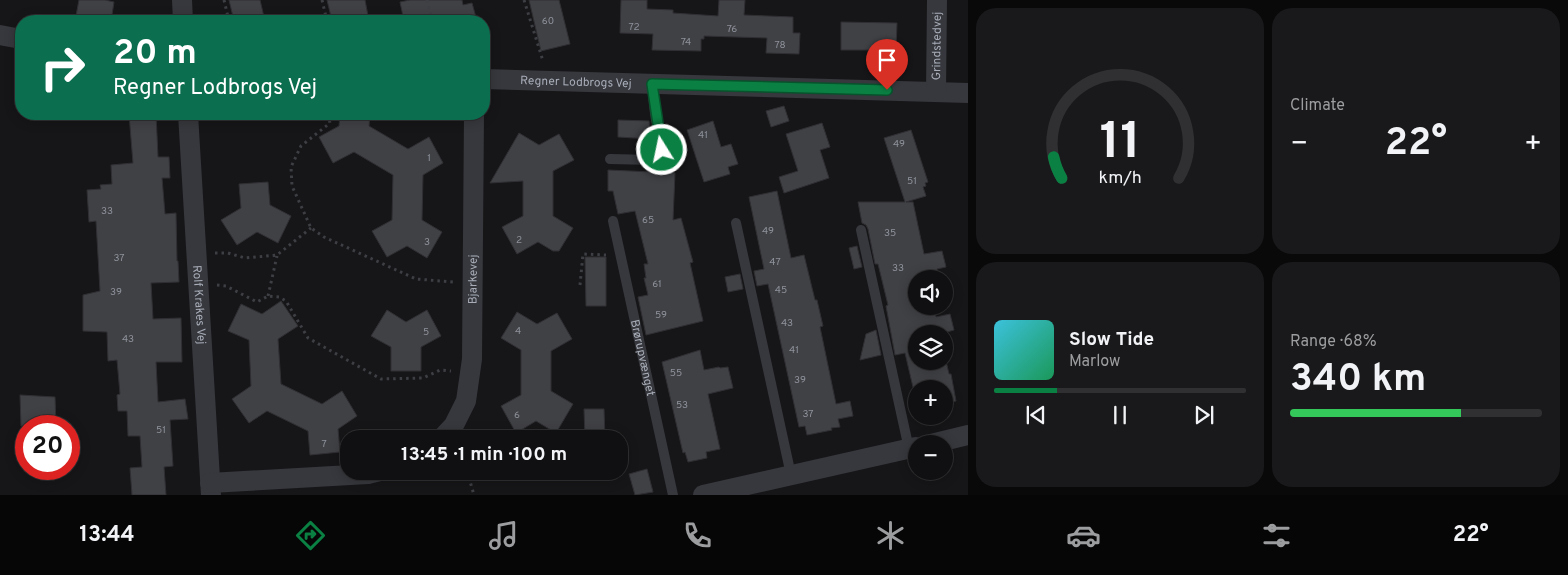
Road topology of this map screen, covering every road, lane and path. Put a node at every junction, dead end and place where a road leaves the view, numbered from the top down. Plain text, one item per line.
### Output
1 (182, 0) edge
2 (224, 0) edge
3 (322, 0) edge
4 (427, 0) edge
5 (524, 0) edge
6 (937, 0) edge
7 (183, 15) edge
8 (228, 15) edge
9 (326, 15) edge
10 (431, 15) edge
11 (0, 35) edge
12 (15, 38) edge
13 (490, 79) edge
14 (548, 80) junction
15 (652, 84) junction
16 (936, 92) junction
17 (968, 93) edge
18 (188, 120) edge
19 (329, 120) edge
20 (474, 120) edge
21 (610, 159) dead end
22 (613, 221) dead end
23 (736, 223) dead end
24 (312, 228) junction
25 (861, 230) dead end
26 (197, 254) junction
27 (608, 255) dead end
28 (277, 256) junction
29 (199, 283) junction
30 (472, 283) junction
31 (580, 285) dead end
32 (268, 296) junction
33 (470, 373) junction
34 (449, 430) edge
35 (910, 435) edge
36 (968, 436) edge
37 (953, 439) edge
38 (908, 449) edge
39 (791, 475) junction
40 (340, 477) edge
41 (470, 480) edge
42 (211, 489) edge
43 (474, 495) edge
44 (673, 495) edge
45 (703, 495) edge

1 - 7 street
2 - 8 path
3 - 9 path
4 - 10 path
5 - 14 path
6 - 16 street, Grindstedvej
11 - 12 street
13 - 14 street, Regner Lodbrogs Vej
14 - 15 street, Regner Lodbrogs Vej
15 - 16 street, Regner Lodbrogs Vej
15 - 21 lane
16 - 17 street, Regner Lodbrogs Vej
18 - 26 street, Rolf Krakes Vej
19 - 24 path
20 - 30 street, Bjarkevej
22 - 44 lane, Brørupvænget
23 - 39 lane
24 - 28 path
24 - 30 path
25 - 35 lane
26 - 28 path
26 - 29 street, Rolf Krakes Vej
27 - 31 path
28 - 32 path
29 - 32 path
29 - 42 street, Rolf Krakes Vej
30 - 33 street, Bjarkevej
32 - 33 path
33 - 34 street, Bjarkevej
36 - 37 street
38 - 39 street
39 - 45 street
40 - 42 street
41 - 43 path

